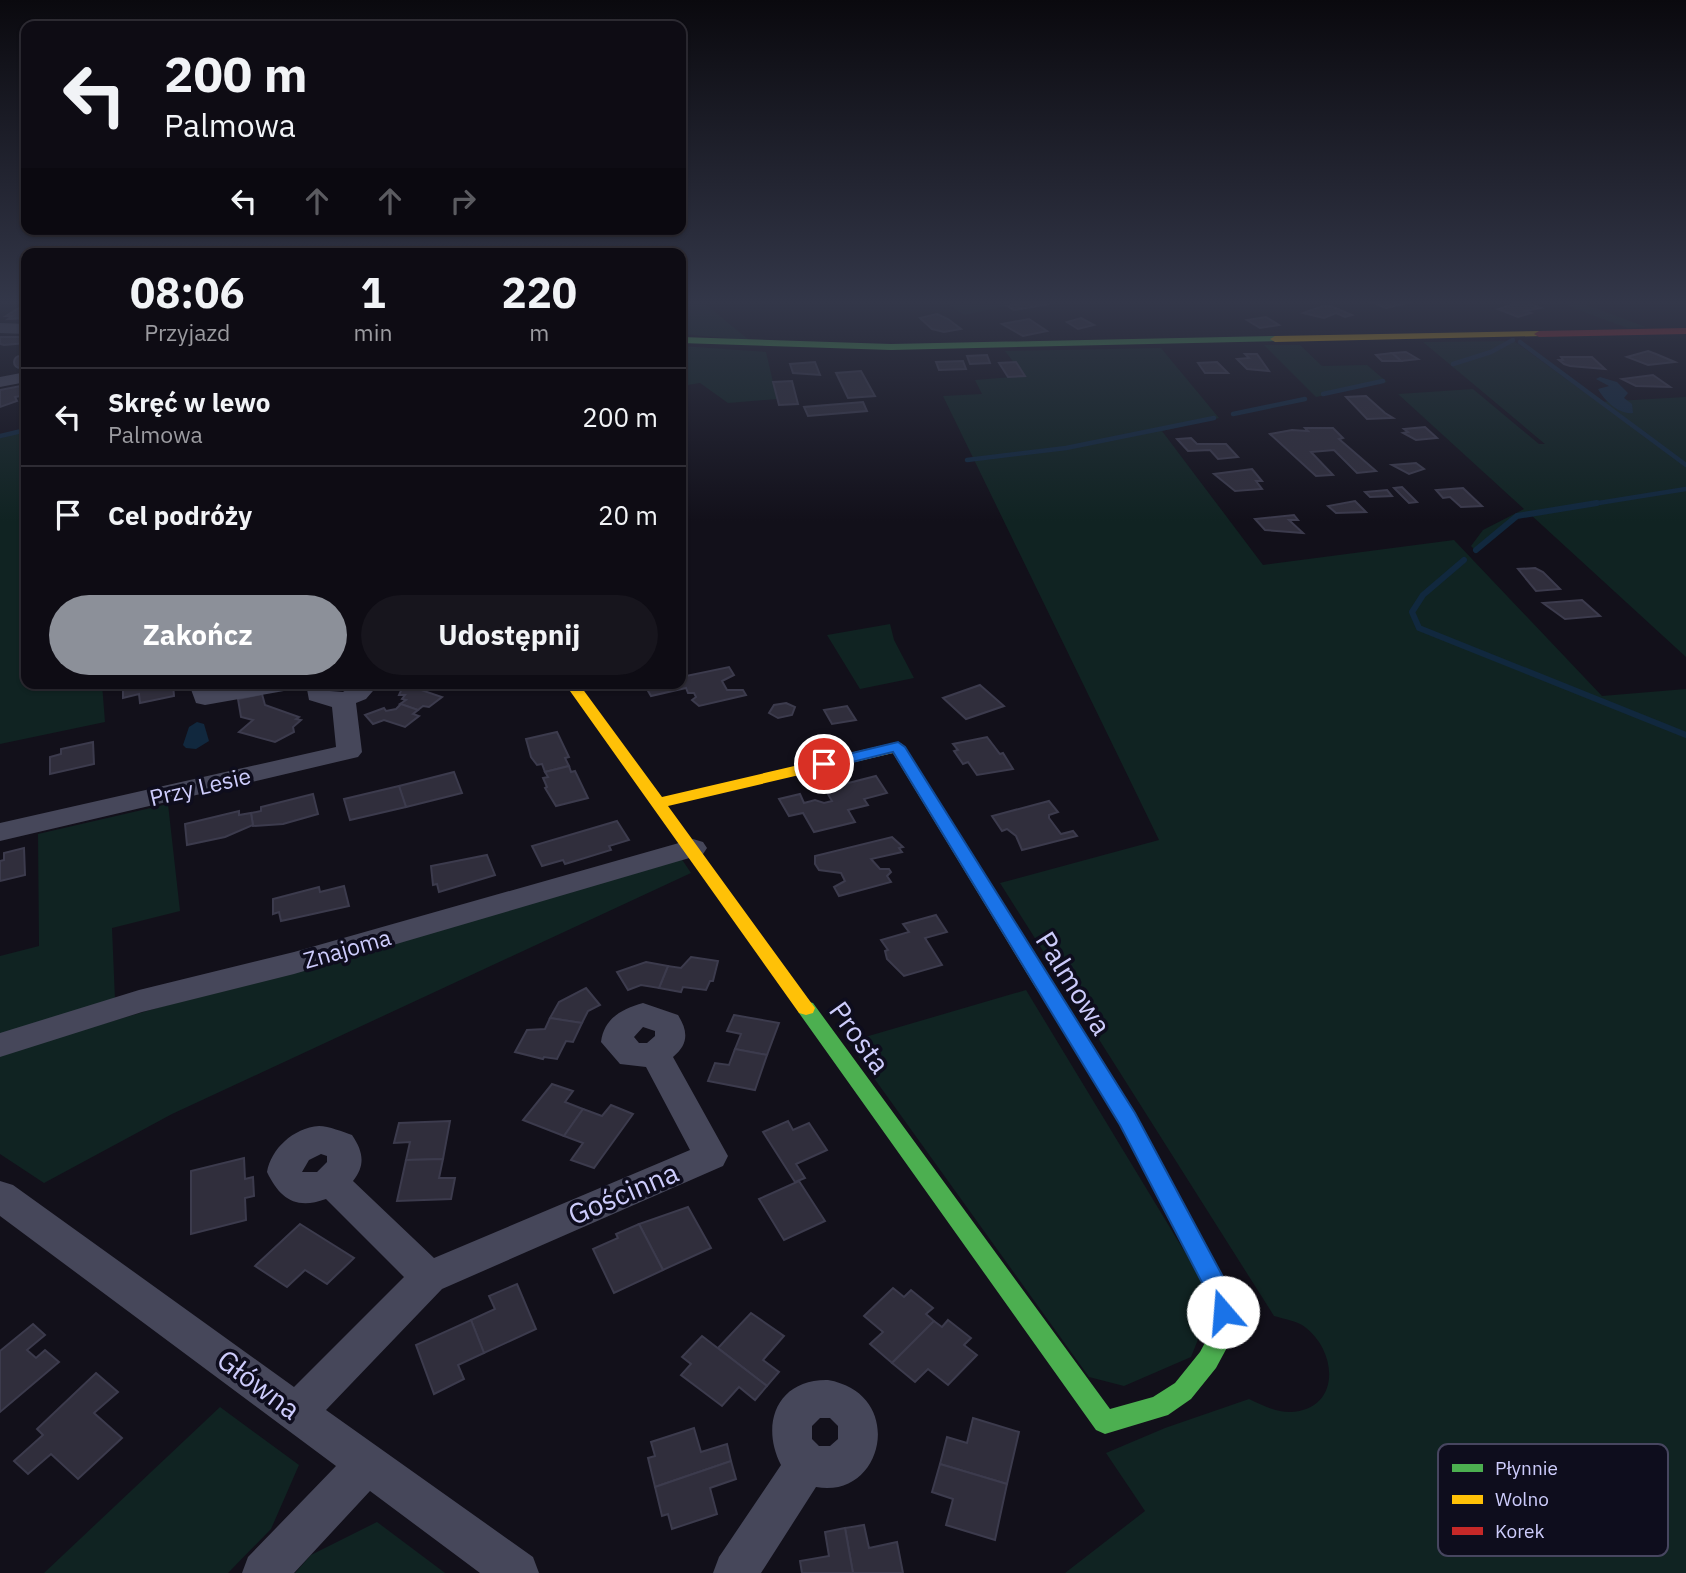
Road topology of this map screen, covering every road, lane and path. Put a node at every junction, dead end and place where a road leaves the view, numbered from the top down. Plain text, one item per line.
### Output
1 (21, 378) edge
2 (0, 382) edge
3 (202, 689) edge
4 (256, 689) edge
5 (316, 689) edge
6 (362, 689) edge
7 (575, 689) edge
8 (343, 699) junction
9 (660, 803) junction
10 (0, 832) edge
11 (693, 848) junction
12 (0, 1045) edge
13 (655, 1054) dead end
14 (331, 1182) dead end
15 (0, 1196) edge
16 (429, 1277) junction
17 (297, 1412) junction
18 (1105, 1422) joint
19 (808, 1462) dead end
20 (365, 1465) junction
21 (264, 1573) edge
22 (517, 1573) edge
23 (735, 1573) edge

1 - 2 street
3 - 4 street
5 - 8 street
6 - 8 street
7 - 9 street, Prosta
8 - 10 street, Przy Lesie
9 - 11 street, Prosta
9 - 18 street, Palmowa
11 - 12 street, Znajoma
11 - 18 street, Prosta
13 - 16 street, Gościnna
14 - 16 street
15 - 17 street, Główna
16 - 17 street, Gościnna
17 - 20 street, Główna
19 - 23 street
20 - 21 street
20 - 22 street, Główna

